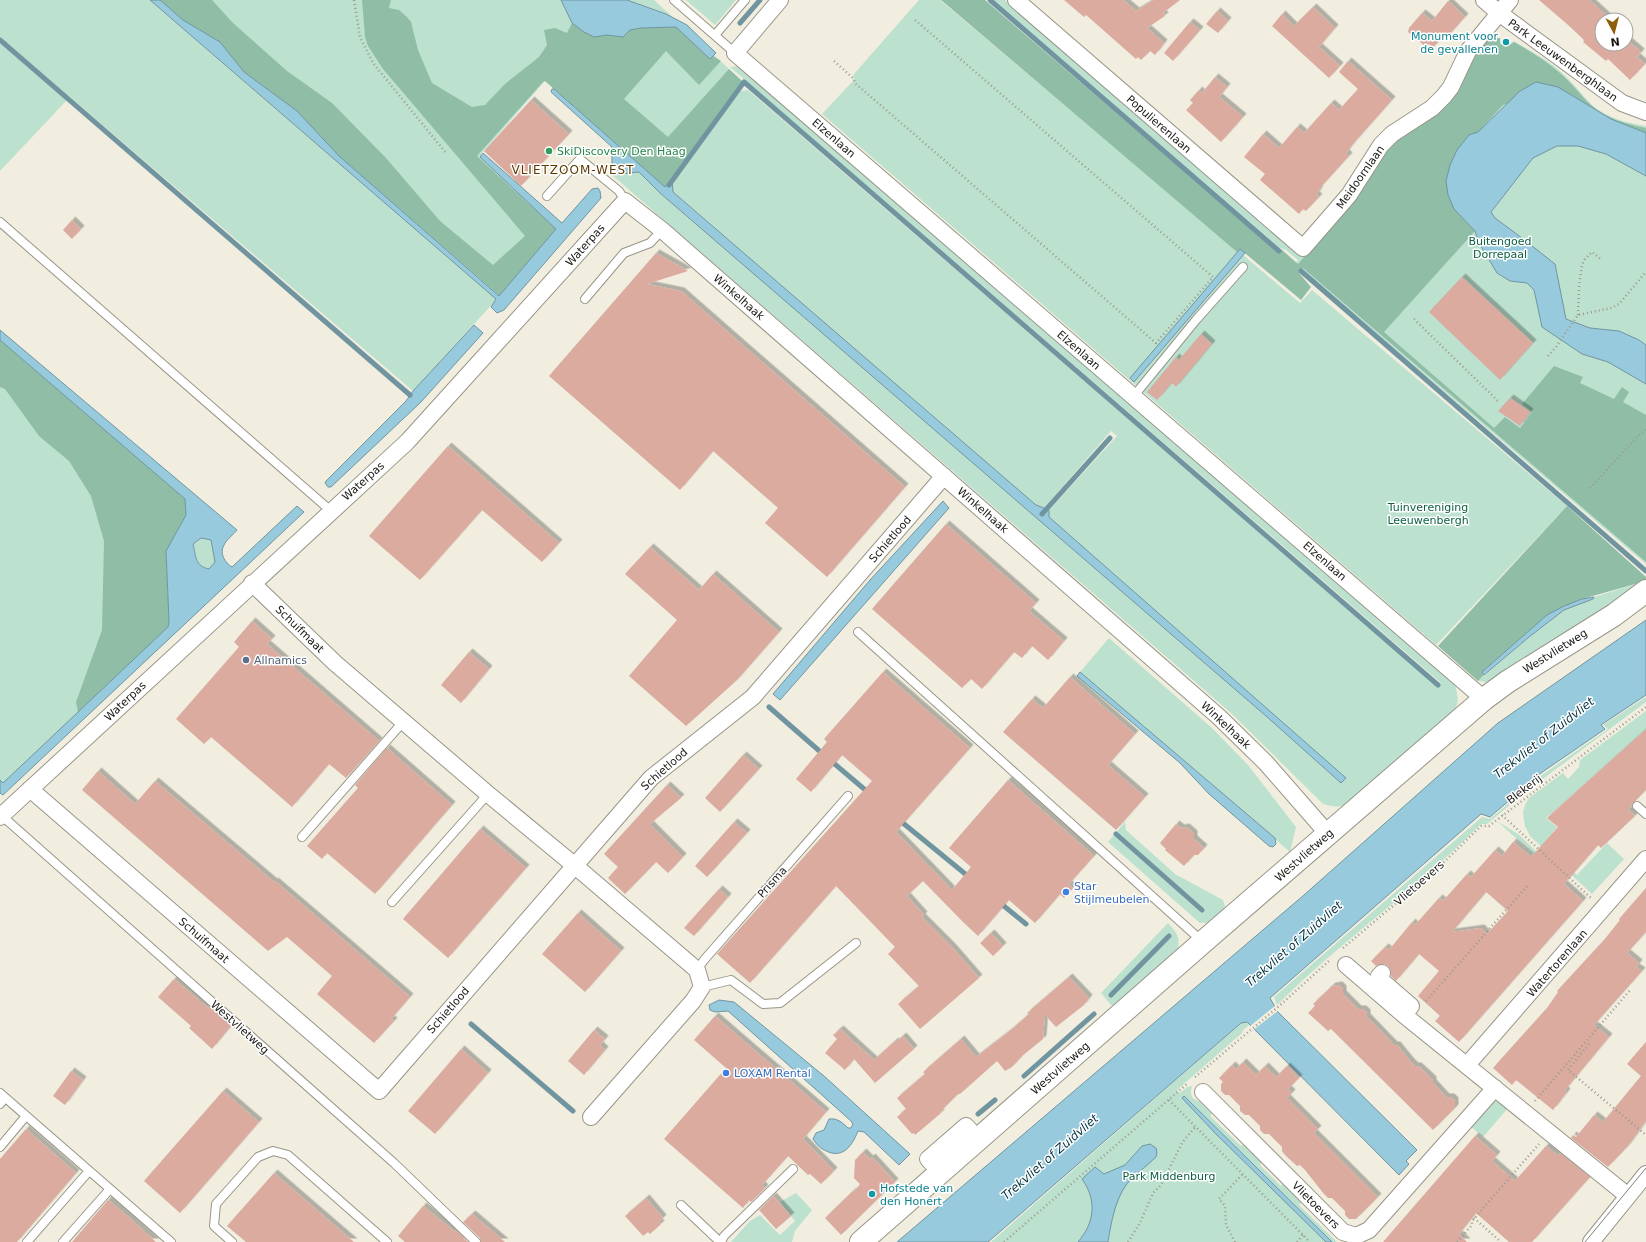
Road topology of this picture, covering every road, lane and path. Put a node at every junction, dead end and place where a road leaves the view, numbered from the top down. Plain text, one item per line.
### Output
1 (354, 0) edge
2 (674, 0) edge
3 (745, 0) edge
4 (780, 0) edge
5 (1484, 0) edge
6 (1510, 0) edge
7 (1019, 1) edge
8 (1499, 13) junction
9 (914, 19) dead end
10 (715, 35) junction
11 (735, 53) junction
12 (834, 61) dead end
13 (1646, 112) edge
14 (446, 153) dead end
15 (547, 196) dead end
16 (625, 201) junction
17 (0, 222) edge
18 (662, 230) junction
19 (1303, 248) joint
20 (1602, 260) dead end
21 (1243, 267) dead end
22 (1646, 272) edge
23 (585, 299) dead end
24 (1577, 316) junction
25 (1414, 319) dead end
26 (1548, 356) dead end
27 (1133, 396) junction
28 (1499, 402) dead end
29 (1646, 430) edge
30 (944, 476) junction
31 (1590, 488) dead end
32 (331, 511) junction
33 (252, 583) junction
34 (1646, 591) edge
35 (858, 632) dead end
36 (1484, 700) junction
37 (1646, 706) edge
38 (403, 722) junction
39 (30, 789) junction
40 (488, 794) junction
41 (848, 796) dead end
42 (1637, 806) dead end
43 (1646, 814) edge
44 (1502, 815) junction
45 (1, 816) edge
46 (1328, 834) junction
47 (302, 837) dead end
48 (1646, 859) edge
49 (574, 865) junction
50 (1529, 884) dead end
51 (392, 902) dead end
52 (1603, 909) junction
53 (1203, 942) junction
54 (856, 943) dead end
55 (1343, 948) dead end
56 (1331, 959) dead end
57 (1346, 965) dead end
58 (697, 970) junction
59 (1382, 973) dead end
60 (702, 987) junction
61 (1631, 989) dead end
62 (1407, 1017) junction
63 (1589, 1044) dead end
64 (1467, 1065) junction
65 (1495, 1088) junction
66 (379, 1091) joint
67 (1202, 1092) dead end
68 (2, 1099) edge
69 (1169, 1100) junction
70 (1525, 1113) junction
71 (26, 1116) junction
72 (591, 1117) dead end
73 (1195, 1127) junction
74 (1549, 1132) junction
75 (1646, 1135) edge
76 (0, 1147) edge
77 (793, 1169) dead end
78 (89, 1171) junction
79 (1646, 1174) edge
80 (1242, 1175) junction
81 (110, 1189) junction
82 (1628, 1196) junction
83 (681, 1205) dead end
84 (1474, 1218) junction
85 (1303, 1235) junction
86 (27, 1242) edge
87 (63, 1242) edge
88 (171, 1242) edge
89 (232, 1242) edge
90 (387, 1242) edge
91 (476, 1242) edge
92 (720, 1242) edge
93 (861, 1242) edge
94 (1004, 1242) edge
95 (1128, 1242) edge
96 (1234, 1242) edge
97 (1297, 1242) edge
98 (1310, 1242) edge
99 (1457, 1242) edge
100 (1500, 1242) edge
101 (1591, 1242) edge

1 - 14 path
2 - 10 lane, Elzenlaan
3 - 10 lane
4 - 11 street
5 - 8 street, Park Leeuwenberghlaan
6 - 8 street, Meidoornlaan
7 - 19 street, Populierenlaan
8 - 13 street, Park Leeuwenberghlaan
8 - 19 street, Meidoornlaan
9 - 12 path
10 - 11 lane, Elzenlaan
11 - 27 street, Elzenlaan
15 - 16 lane
16 - 18 street, Winkelhaak
16 - 32 street, Waterpas
17 - 32 lane
18 - 23 lane
18 - 30 street, Winkelhaak
20 - 24 path
21 - 27 lane
22 - 24 path
24 - 26 path
25 - 28 path
27 - 36 street, Elzenlaan
29 - 31 path
30 - 46 street, Winkelhaak
30 - 49 street, Schietlood
32 - 33 street, Waterpas
33 - 38 street, Schuifmaat
33 - 39 street, Waterpas
34 - 36 street, Westvlietweg
35 - 53 lane
36 - 46 street, Westvlietweg
37 - 44 path, Blekerij
38 - 40 street, Schuifmaat
38 - 47 lane
39 - 45 street, Waterpas
39 - 66 street, Schuifmaat
40 - 49 street, Schuifmaat
40 - 51 lane
41 - 58 lane, Prisma
42 - 43 lane
44 - 52 path, Blekerij
44 - 55 path, Vlietoevers
45 - 91 lane, Westvlietweg
46 - 53 street, Westvlietweg
48 - 52 street, Watertorenlaan
49 - 58 street
49 - 66 street, Schietlood
50 - 62 path
52 - 64 street, Watertorenlaan
53 - 93 street, Westvlietweg
54 - 60 lane
56 - 69 path
57 - 62 street
58 - 60 street
59 - 62 street
60 - 72 street
61 - 70 path
62 - 64 street
63 - 75 path
64 - 65 street
65 - 67 street, Vlietoevers
65 - 70 street
68 - 71 lane
69 - 73 path
69 - 94 path
70 - 74 street
71 - 76 lane
71 - 78 lane
73 - 80 path
73 - 95 path
74 - 82 street
74 - 84 path
77 - 92 lane
78 - 81 lane
78 - 86 lane
79 - 82 street
80 - 85 path
80 - 96 path
81 - 87 lane
81 - 88 lane
82 - 101 street
83 - 92 lane
84 - 99 path
84 - 100 path
85 - 97 path
85 - 98 path
89 - 90 lane

